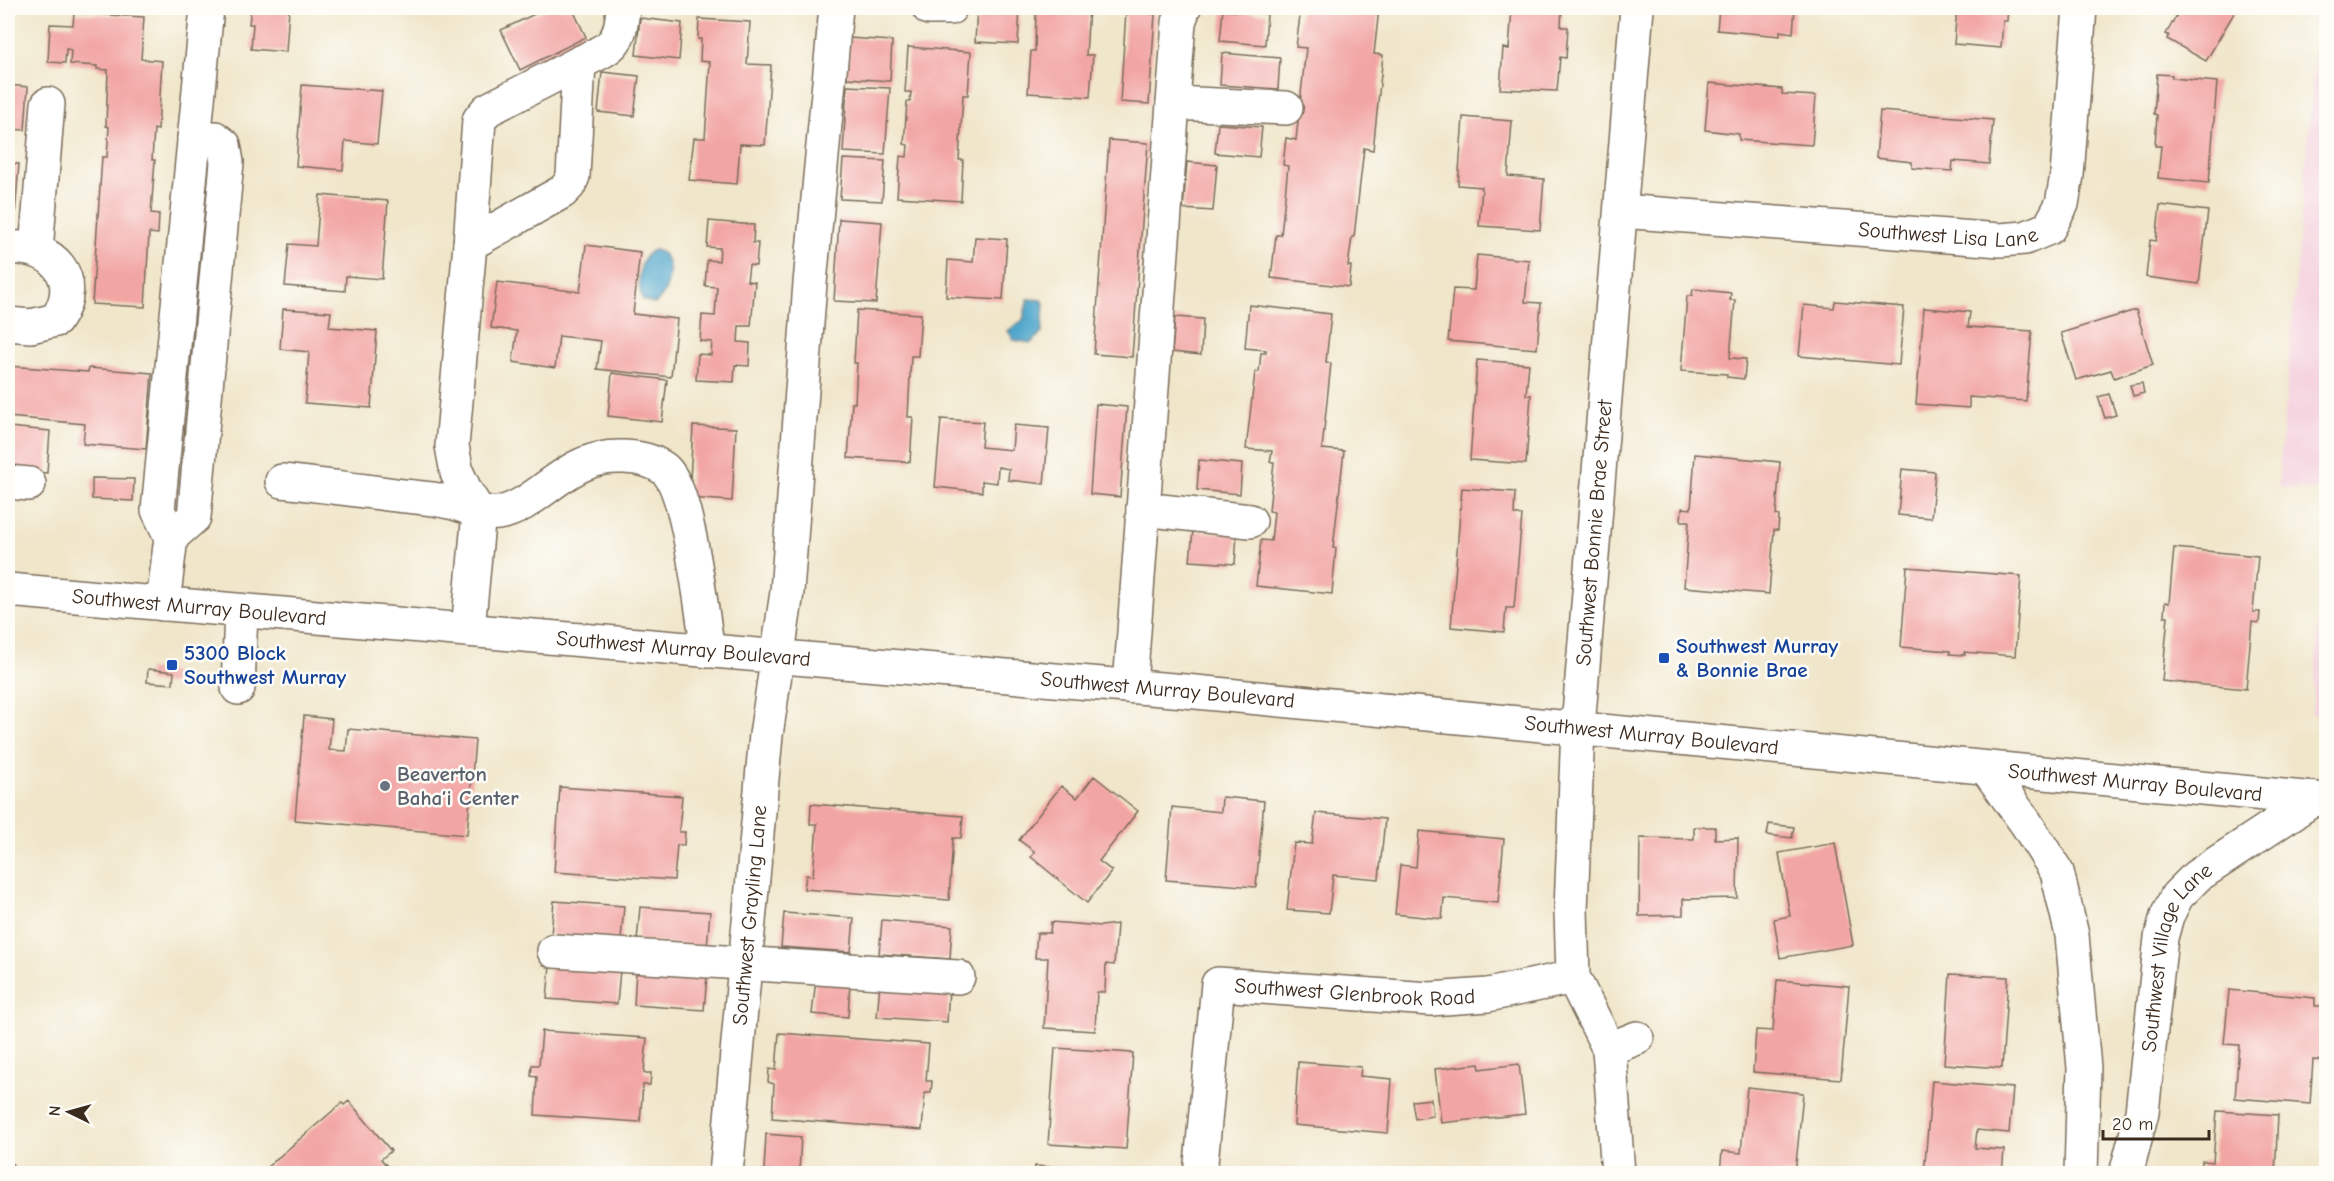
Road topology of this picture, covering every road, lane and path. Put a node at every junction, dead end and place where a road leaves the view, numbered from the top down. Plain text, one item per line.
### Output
1 (207, 8) edge
2 (623, 8) edge
3 (836, 8) edge
4 (929, 8) edge
5 (950, 8) edge
6 (1184, 8) edge
7 (1637, 8) edge
8 (2080, 8) edge
9 (579, 63) junction
10 (1173, 103) junction
11 (48, 104) dead end
12 (1286, 108) dead end
13 (194, 138) junction
14 (1621, 211) junction
15 (470, 244) junction
16 (22, 249) edge
17 (181, 260) junction
18 (217, 263) junction
19 (8, 324) edge
20 (175, 326) junction
21 (211, 330) junction
22 (282, 481) dead end
23 (1143, 509) junction
24 (479, 512) junction
25 (1250, 520) dead end
26 (171, 537) junction
27 (8, 590) edge
28 (163, 604) junction
29 (241, 611) junction
30 (468, 630) junction
31 (708, 651) junction
32 (778, 657) junction
33 (1130, 686) junction
34 (238, 688) dead end
35 (1578, 727) junction
36 (1987, 769) junction
37 (2320, 800) edge
38 (554, 951) dead end
39 (746, 964) junction
40 (957, 977) dead end
41 (1573, 977) junction
42 (726, 1173) edge
43 (1200, 1173) edge
44 (1618, 1173) edge
45 (2081, 1173) edge
46 (2126, 1173) edge

1 - 13 street
2 - 9 street
3 - 32 street, Southwest Grayling Lane
4 - 5 street
6 - 10 street
7 - 14 street, Southwest Bonnie Brae Street
8 - 14 street, Southwest Lisa Lane
9 - 15 street
9 - 15 street
10 - 12 street
10 - 23 street
11 - 16 street
13 - 17 street
13 - 18 street
14 - 35 street, Southwest Bonnie Brae Street
15 - 24 street
16 - 19 street
17 - 18 street
17 - 20 street
18 - 21 street
20 - 21 street
20 - 26 street
21 - 26 street
22 - 24 street
23 - 25 street
23 - 33 street
24 - 30 street
24 - 31 street
26 - 28 street
27 - 28 street, Southwest Murray Boulevard
28 - 29 street, Southwest Murray Boulevard
29 - 30 street, Southwest Murray Boulevard
29 - 34 street
30 - 31 street, Southwest Murray Boulevard
31 - 32 street, Southwest Murray Boulevard
32 - 33 street, Southwest Murray Boulevard
32 - 39 street, Southwest Grayling Lane
33 - 35 street, Southwest Murray Boulevard
35 - 36 street, Southwest Murray Boulevard
35 - 41 street, Southwest Bonnie Brae Street
36 - 37 street, Southwest Murray Boulevard
36 - 45 street
37 - 46 street, Southwest Village Lane
38 - 39 street
39 - 40 street
39 - 42 street, Southwest Grayling Lane
41 - 43 street, Southwest Glenbrook Road
41 - 44 street, Southwest Bonnie Brae Street

